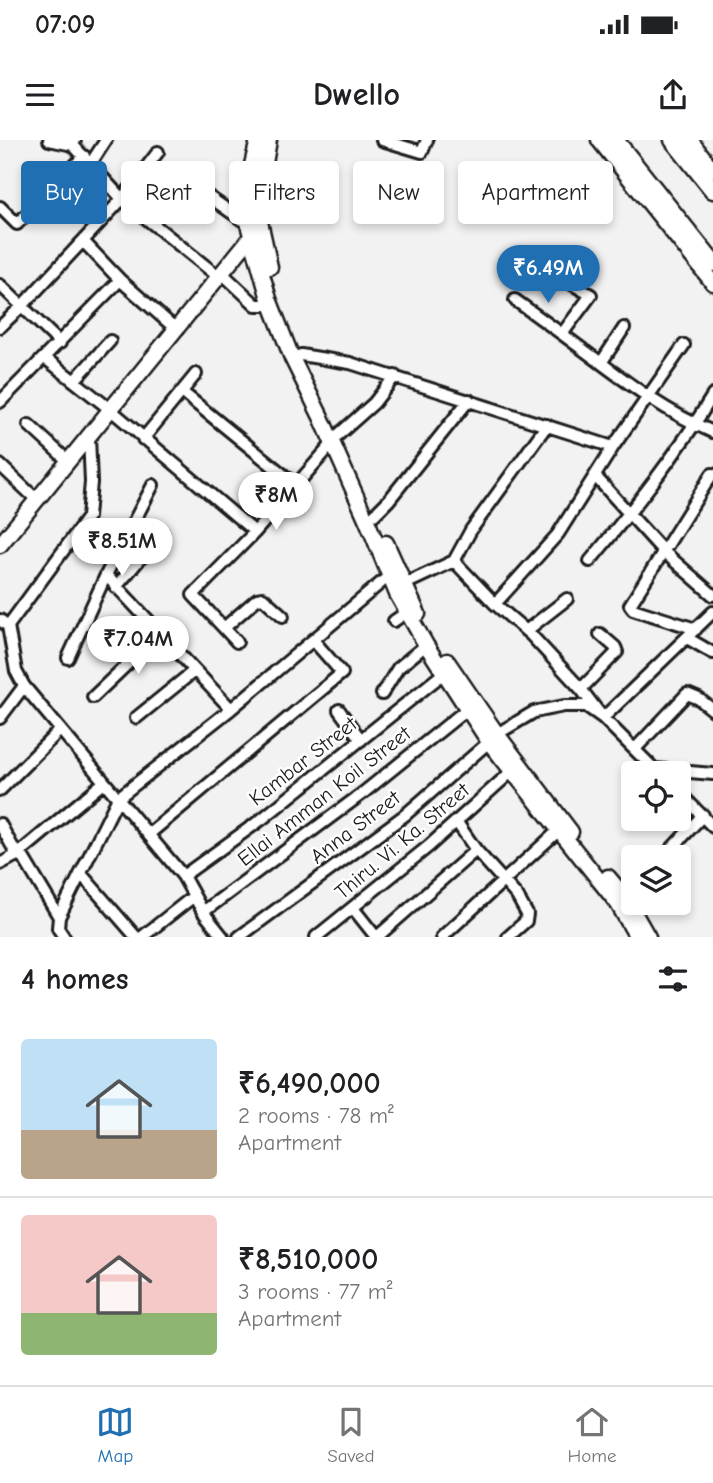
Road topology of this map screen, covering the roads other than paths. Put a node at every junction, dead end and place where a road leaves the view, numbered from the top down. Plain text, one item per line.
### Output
1 (49, 140) edge
2 (106, 140) edge
3 (258, 140) edge
4 (269, 140) edge
5 (382, 140) edge
6 (427, 140) edge
7 (599, 140) edge
8 (615, 140) edge
9 (673, 140) edge
10 (690, 140) edge
11 (74, 143) edge
12 (158, 152) dead end
13 (87, 159) junction
14 (151, 161) edge
15 (253, 161) edge
16 (713, 170) edge
17 (713, 189) edge
18 (121, 198) edge
19 (121, 200) edge
20 (0, 207) edge
21 (155, 224) edge
22 (249, 224) edge
23 (257, 237) junction
24 (83, 241) junction
25 (712, 263) edge
26 (221, 275) junction
27 (558, 276) dead end
28 (120, 280) junction
29 (713, 283) edge
30 (0, 285) edge
31 (515, 300) dead end
32 (271, 305) junction
33 (22, 306) junction
34 (0, 327) edge
35 (624, 328) dead end
36 (177, 330) junction
37 (562, 334) junction
38 (110, 341) dead end
39 (60, 343) junction
40 (684, 345) dead end
41 (296, 356) junction
42 (44, 358) junction
43 (601, 363) junction
44 (196, 374) dead end
45 (395, 376) junction
46 (74, 381) junction
47 (182, 392) junction
48 (713, 395) edge
49 (648, 397) junction
50 (469, 400) junction
51 (0, 402) edge
52 (111, 410) junction
53 (695, 424) junction
54 (29, 425) dead end
55 (547, 425) junction
56 (713, 432) edge
57 (89, 437) junction
58 (143, 439) junction
59 (335, 440) junction
60 (613, 447) junction
61 (69, 462) junction
62 (0, 465) edge
63 (712, 474) edge
64 (594, 476) junction
65 (153, 485) dead end
66 (296, 485) junction
67 (37, 500) junction
68 (629, 514) junction
69 (374, 515) junction
70 (255, 532) junction
71 (162, 533) dead end
72 (1, 543) edge
73 (664, 552) junction
74 (454, 561) junction
75 (590, 561) dead end
76 (106, 575) junction
77 (388, 576) junction
78 (403, 585) junction
79 (116, 587) junction
80 (713, 594) edge
81 (567, 599) dead end
82 (495, 604) junction
83 (407, 612) junction
84 (713, 612) edge
85 (283, 616) dead end
86 (394, 621) dead end
87 (4, 623) edge
88 (224, 628) junction
89 (696, 629) junction
90 (526, 631) junction
91 (160, 634) junction
92 (600, 634) dead end
93 (687, 638) junction
94 (313, 640) junction
95 (237, 642) dead end
96 (426, 645) junction
97 (713, 653) edge
98 (68, 658) dead end
99 (194, 671) junction
100 (444, 673) junction
101 (24, 686) junction
102 (581, 689) junction
103 (382, 694) dead end
104 (93, 697) dead end
105 (231, 709) junction
106 (339, 710) dead end
107 (466, 710) junction
108 (713, 710) edge
109 (0, 718) edge
110 (136, 718) dead end
111 (603, 718) junction
112 (60, 730) junction
113 (493, 738) junction
114 (361, 740) junction
115 (635, 749) junction
116 (647, 761) edge
117 (511, 772) junction
118 (691, 773) edge
119 (713, 774) edge
120 (103, 783) junction
121 (0, 790) edge
122 (118, 798) junction
123 (691, 804) edge
124 (703, 815) junction
125 (456, 821) junction
126 (0, 824) edge
127 (713, 827) edge
128 (558, 831) junction
129 (149, 834) junction
130 (675, 845) edge
131 (476, 850) junction
132 (17, 855) junction
133 (0, 864) edge
134 (82, 875) junction
135 (183, 876) junction
136 (502, 881) junction
137 (621, 884) edge
138 (194, 896) junction
139 (353, 908) junction
140 (203, 912) junction
141 (639, 915) edge
142 (59, 917) junction
143 (64, 937) edge
144 (136, 937) edge
145 (142, 937) edge
146 (223, 937) edge
147 (239, 937) edge
148 (316, 937) edge
149 (377, 937) edge
150 (443, 937) edge
151 (508, 937) edge
152 (637, 937) edge
153 (648, 937) edge

1 - 11 street
2 - 13 street
3 - 15 main road
4 - 23 main road
5 - 6 street
7 - 29 main road
8 - 25 highway
9 - 17 highway
10 - 16 main road
11 - 13 street
12 - 14 street
13 - 18 street
13 - 20 street
19 - 24 street
21 - 26 street
22 - 23 main road
23 - 26 main road
23 - 32 main road
23 - 41 main road
24 - 28 street
24 - 33 street
26 - 32 street
26 - 36 main road
27 - 37 street
28 - 36 street
28 - 39 street
30 - 33 street
31 - 37 street
32 - 41 main road
33 - 34 street
33 - 39 street
35 - 43 street
36 - 52 main road
37 - 43 street
38 - 46 street
39 - 42 street
40 - 49 street
41 - 45 street
41 - 59 main road
42 - 46 street
42 - 51 street
43 - 49 street
44 - 47 street
45 - 50 street
45 - 59 street
46 - 52 street
47 - 58 street
47 - 66 street
48 - 53 street
49 - 53 street
49 - 60 street
50 - 55 street
50 - 69 street
52 - 57 main road
52 - 58 street
53 - 56 street
53 - 68 street
54 - 61 street
55 - 60 street
55 - 74 street
57 - 61 main road
57 - 87 street
58 - 70 street
59 - 66 street
59 - 69 main road
59 - 77 main road
60 - 64 street
61 - 67 main road
62 - 67 street
63 - 73 street
64 - 68 street
64 - 82 street
65 - 76 street
66 - 70 street
67 - 72 main road
68 - 73 street
68 - 75 street
69 - 78 main road
70 - 88 street
71 - 79 street
73 - 80 street
73 - 89 street
74 - 78 street
74 - 82 street
76 - 79 street
76 - 98 street
77 - 83 main road
77 - 94 street
78 - 113 main road
79 - 91 street
81 - 90 street
82 - 90 street
83 - 86 street
83 - 96 main road
84 - 89 street
85 - 88 street
87 - 101 street
88 - 95 street
89 - 93 street
90 - 102 street
91 - 99 street
91 - 104 street
92 - 102 street
93 - 97 street
93 - 111 street
94 - 105 street
94 - 129 street
96 - 100 main road
96 - 103 street
99 - 105 street
99 - 110 street
100 - 107 main road
100 - 114 street, Kambar Street
101 - 109 street
101 - 112 street
102 - 111 street
105 - 122 street
106 - 114 street
107 - 113 main road
107 - 140 street, Ellai Amman Koil Street
108 - 115 street
111 - 113 street, Anna Street
111 - 115 street
112 - 120 street
112 - 121 street
113 - 117 main road
113 - 137 main road
113 - 147 street, Anna Street
114 - 135 street, Kambar Street
115 - 116 street
117 - 125 street, Thiru. Vi. Ka. Street
117 - 128 main road
118 - 119 street
120 - 122 street
120 - 132 street
122 - 129 street
122 - 134 street
123 - 124 street
124 - 127 street
124 - 130 street
125 - 131 street
125 - 139 street, Thiru. Vi. Ka. Street
126 - 132 street
128 - 136 street
128 - 152 main road
129 - 135 street
131 - 136 street
131 - 149 street
132 - 133 street
132 - 142 street
134 - 142 street
134 - 144 street
135 - 138 street
136 - 150 street
136 - 151 street
138 - 140 street
138 - 145 street
139 - 148 street, Thiru. Vi. Ka. Street
139 - 149 street
140 - 146 street
141 - 153 main road
142 - 143 street

